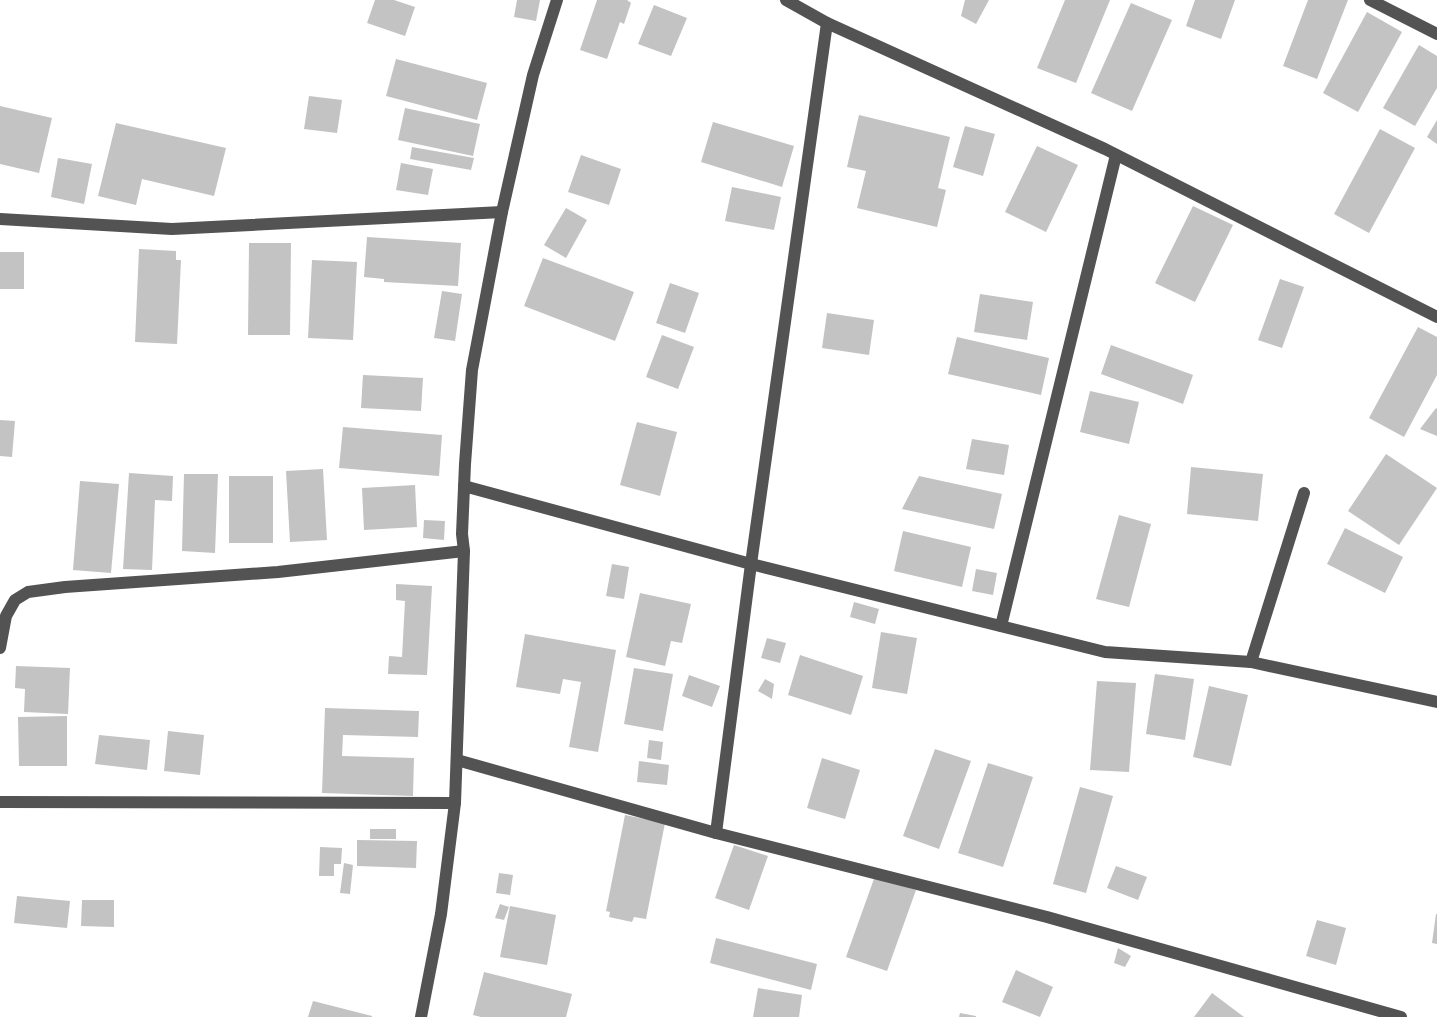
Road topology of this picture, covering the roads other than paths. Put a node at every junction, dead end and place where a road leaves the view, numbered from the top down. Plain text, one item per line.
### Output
1 (557, 0) edge
2 (786, 0) edge
3 (1370, 0) edge
4 (826, 23) junction
5 (1437, 34) edge
6 (1116, 155) junction
7 (502, 212) junction
8 (0, 219) edge
9 (1437, 317) edge
10 (464, 486) junction
11 (1304, 493) dead end
12 (464, 551) junction
13 (750, 564) junction
14 (1001, 626) junction
15 (0, 648) edge
16 (1251, 662) junction
17 (1437, 702) edge
18 (457, 760) junction
19 (0, 802) edge
20 (455, 803) junction
21 (716, 832) junction
22 (421, 1017) edge
23 (1401, 1017) edge

1 - 7 street
2 - 4 street
3 - 5 street
4 - 6 street
4 - 13 street
6 - 9 street
6 - 14 street
7 - 8 street
7 - 10 street
10 - 12 street
10 - 13 street
11 - 16 street
12 - 15 street
12 - 18 street
13 - 14 street
13 - 21 street
14 - 16 street
16 - 17 street
18 - 20 street
18 - 21 street
19 - 20 street
20 - 22 street
21 - 23 street

